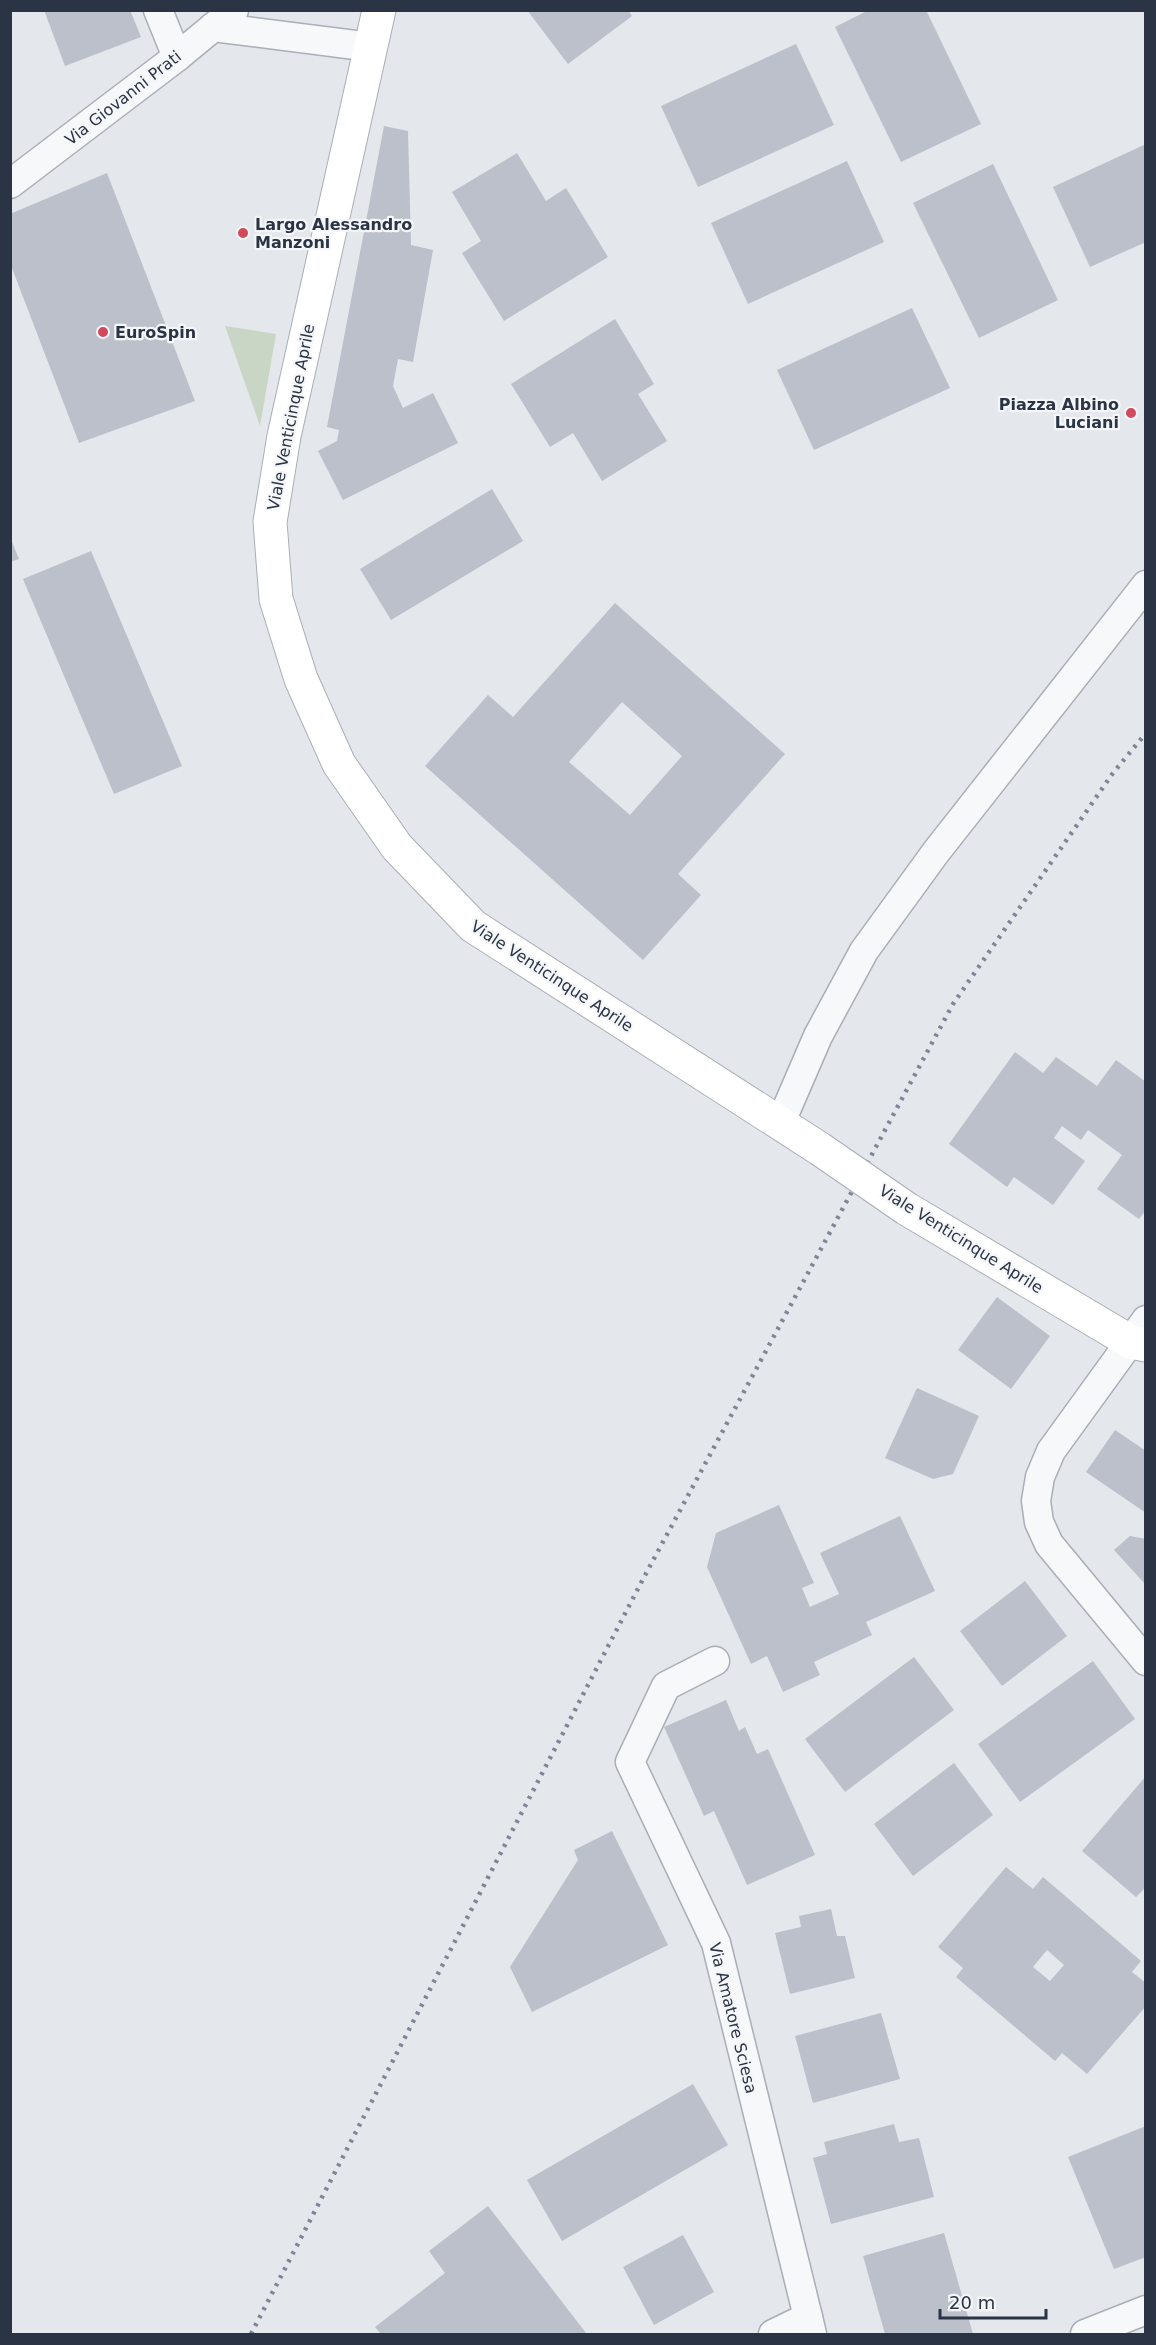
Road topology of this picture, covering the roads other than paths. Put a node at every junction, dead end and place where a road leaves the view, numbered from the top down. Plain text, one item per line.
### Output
1 (158, 10) edge
2 (380, 10) edge
3 (223, 19) edge
4 (371, 47) junction
5 (177, 57) junction
6 (10, 184) edge
7 (1146, 585) edge
8 (780, 1124) junction
9 (1141, 1336) edge
10 (715, 1661) dead end
11 (1146, 1661) edge
12 (1146, 2310) edge
13 (810, 2326) edge
14 (773, 2334) edge
15 (1085, 2334) edge

1 - 5 street
2 - 4 street
3 - 4 street
3 - 5 street, Via Giovanni Prati
4 - 8 street, Viale Venticinque Aprile
5 - 6 street, Via Giovanni Prati
7 - 8 street
8 - 9 street, Viale Venticinque Aprile, bridge
9 - 11 street
10 - 13 street, Via Amatore Sciesa
12 - 15 street
13 - 14 street, Via Amatore Sciesa

